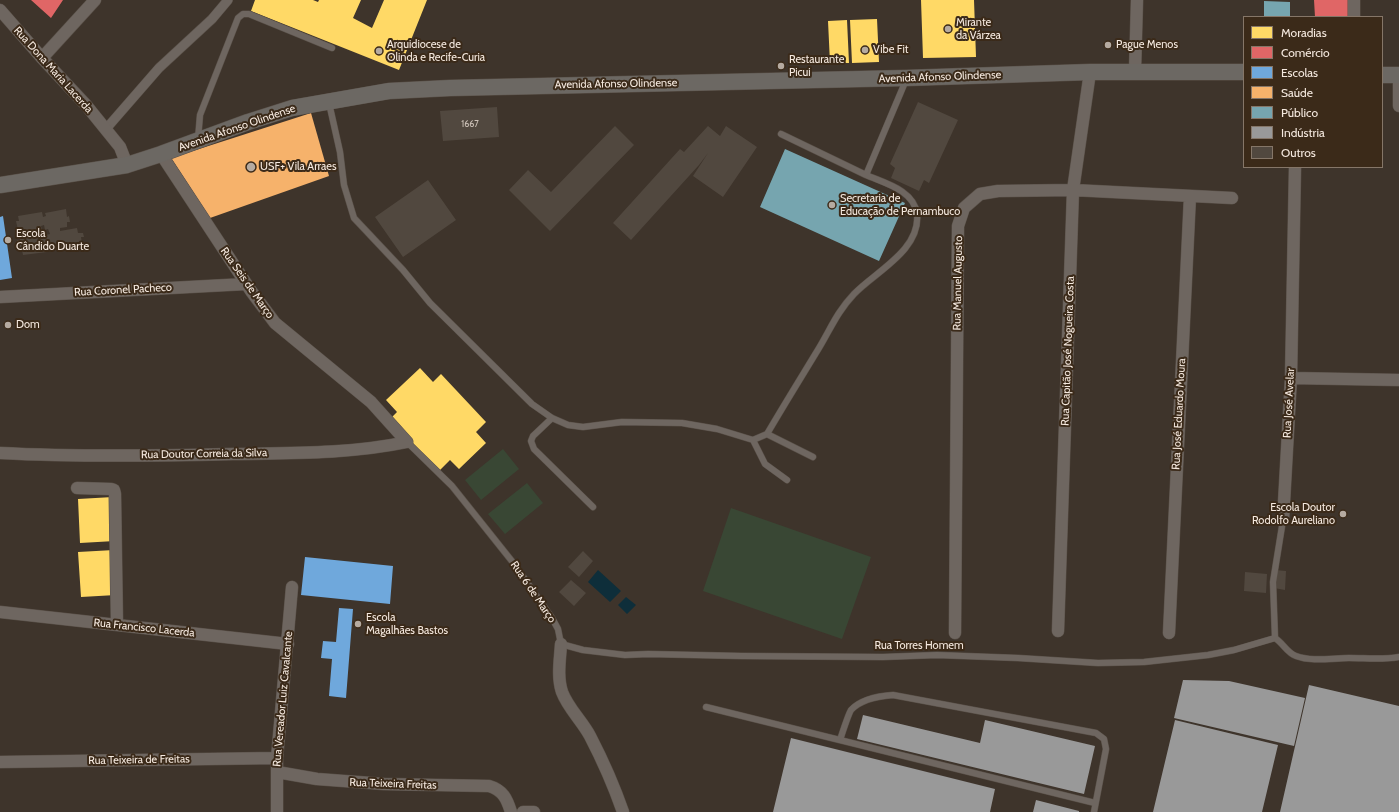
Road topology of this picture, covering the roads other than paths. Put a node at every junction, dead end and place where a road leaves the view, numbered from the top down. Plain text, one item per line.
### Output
1 (95, 0) edge
2 (228, 0) edge
3 (1137, 0) edge
4 (1354, 0) edge
5 (0, 10) edge
6 (1354, 16) edge
7 (332, 48) dead end
8 (42, 58) junction
9 (1090, 72) junction
10 (1135, 72) junction
11 (1243, 72) edge
12 (1383, 75) edge
13 (1399, 75) edge
14 (906, 78) junction
15 (329, 101) junction
16 (1399, 106) edge
17 (105, 130) junction
18 (781, 134) dead end
19 (198, 140) junction
20 (161, 154) junction
21 (127, 165) junction
22 (1295, 168) edge
23 (866, 175) junction
24 (0, 185) edge
25 (1073, 190) junction
26 (1190, 196) junction
27 (1232, 198) dead end
28 (246, 284) junction
29 (0, 297) edge
30 (1291, 378) junction
31 (1399, 380) edge
32 (552, 418) junction
33 (767, 434) junction
34 (753, 440) junction
35 (407, 442) junction
36 (0, 453) edge
37 (813, 457) dead end
38 (787, 480) dead end
39 (77, 488) dead end
40 (593, 507) dead end
41 (1283, 520) joint
42 (292, 587) dead end
43 (0, 612) edge
44 (117, 625) junction
45 (1058, 631) dead end
46 (955, 633) dead end
47 (1169, 633) dead end
48 (1275, 638) junction
49 (288, 644) junction
50 (561, 644) junction
51 (1399, 657) edge
52 (706, 707) dead end
53 (840, 740) junction
54 (277, 758) junction
55 (0, 762) edge
56 (277, 772) junction
57 (1096, 803) junction
58 (277, 812) edge
59 (511, 812) edge
60 (523, 812) edge
61 (534, 812) edge
62 (623, 812) edge
63 (1094, 812) edge

1 - 8 street
2 - 17 street
3 - 10 street
4 - 6 street
5 - 8 street, Rua Dona Maria Lacerda
7 - 19 lane
8 - 17 street, Rua Dona Maria Lacerda
9 - 10 main road, Avenida Afonso Olindense
9 - 14 main road, Avenida Afonso Olindense
9 - 25 street, Rua Capitão José Nogueira Costa
10 - 11 main road, Avenida Afonso Olindense
12 - 13 main road
13 - 16 street
14 - 15 main road, Avenida Afonso Olindense
14 - 23 lane
15 - 19 main road, Avenida Afonso Olindense
15 - 32 lane
17 - 21 street, Rua Dona Maria Lacerda
18 - 23 lane
19 - 20 main road, Avenida Afonso Olindense
20 - 21 main road, Avenida Afonso Olindense
20 - 28 street, Rua Seis de Março
21 - 24 main road, Avenida Afonso Olindense
22 - 30 street, Rua José Avelar
23 - 33 lane
25 - 26 street, Rua Manuel Augusto
25 - 45 street, Rua Capitão José Nogueira Costa
25 - 46 street, Rua Manuel Augusto
26 - 27 street, Rua Manuel Augusto
26 - 47 street, Rua José Eduardo Moura
28 - 29 street, Rua Coronel Pacheco
28 - 35 street, Rua Seis de Março
30 - 31 street
30 - 41 street, Rua José Avelar
32 - 34 lane
32 - 40 lane
33 - 34 lane
33 - 37 lane
34 - 38 lane
35 - 36 street, Rua Doutor Correia da Silva
35 - 50 lane, Rua 6 de Março
39 - 44 street
41 - 48 lane, Rua José Avelar
42 - 49 street, Rua Vereador Luiz Cavalcante
43 - 44 street, Rua Francisco Lacerda
44 - 49 street, Rua Francisco Lacerda
48 - 50 lane, Rua Torres Homem
48 - 51 lane
49 - 54 street, Rua Vereador Luiz Cavalcante
50 - 62 street, Rua 6 de Março
52 - 53 lane
53 - 57 lane
53 - 57 lane
54 - 55 street, Rua Teixeira de Freitas
54 - 56 street, Rua Vereador Luiz Cavalcante
56 - 58 street, Rua Vereador Luiz Cavalcante
56 - 59 street, Rua Teixeira Freitas
57 - 63 lane
60 - 61 street

